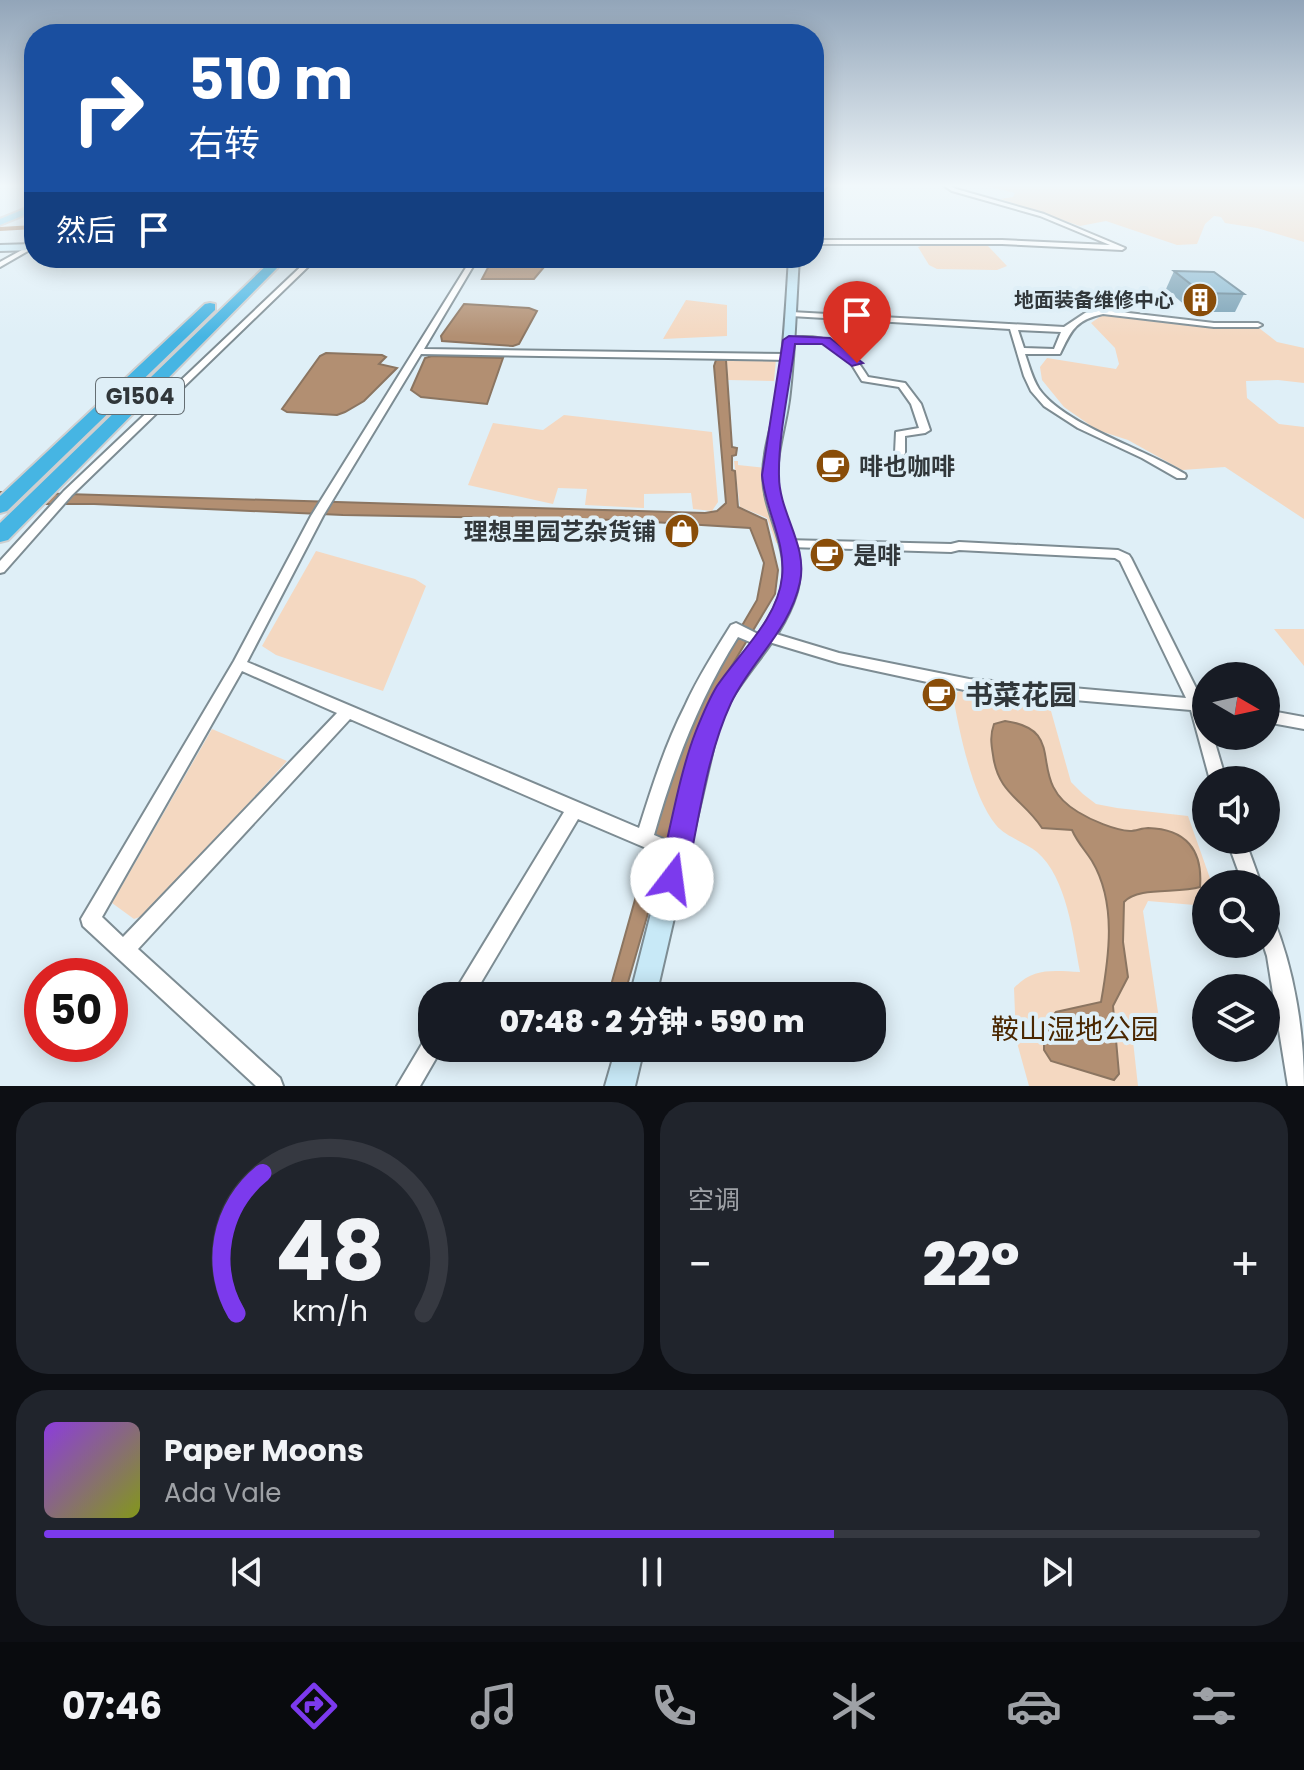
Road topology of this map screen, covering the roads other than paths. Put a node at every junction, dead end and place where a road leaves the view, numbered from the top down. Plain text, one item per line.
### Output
1 (1092, 236) edge
2 (824, 242) edge
3 (24, 247) edge
4 (0, 248) edge
5 (24, 252) edge
6 (0, 265) edge
7 (253, 268) edge
8 (271, 268) edge
9 (304, 268) edge
10 (469, 268) edge
11 (793, 268) edge
12 (791, 314) junction
13 (1258, 325) dead end
14 (1013, 327) junction
15 (1066, 330) junction
16 (789, 349) junction
17 (419, 351) junction
18 (1022, 351) junction
19 (900, 453) dead end
20 (1181, 476) dead end
21 (0, 507) edge
22 (0, 535) edge
23 (789, 543) junction
24 (0, 569) edge
25 (760, 638) junction
26 (239, 664) junction
27 (1192, 688) edge
28 (1192, 704) edge
29 (348, 711) junction
30 (1280, 719) edge
31 (1304, 723) edge
32 (575, 809) junction
33 (645, 839) junction
34 (672, 851) junction
35 (124, 950) junction
36 (1277, 958) edge
37 (470, 982) edge
38 (646, 982) edge
39 (422, 1062) edge
40 (626, 1062) edge
41 (272, 1086) edge
42 (408, 1086) edge
43 (620, 1086) edge
44 (1299, 1086) edge

1 - 2 street
3 - 4 main road
5 - 6 street
7 - 21 highway, G1504
8 - 22 highway, G1504
9 - 24 street
10 - 17 street
11 - 12 main road
12 - 14 street
12 - 16 main road
13 - 15 street
14 - 15 street
14 - 18 street
15 - 18 street
16 - 17 street
16 - 19 street
16 - 23 main road
17 - 26 street
18 - 20 street
23 - 25 main road
23 - 27 street
25 - 28 street
25 - 33 street
25 - 34 main road
26 - 29 street
26 - 35 street
29 - 32 street
29 - 35 street
30 - 31 street
32 - 33 street
32 - 37 street
33 - 34 street
34 - 38 main road
35 - 41 street
36 - 44 street
39 - 42 street
40 - 43 main road

